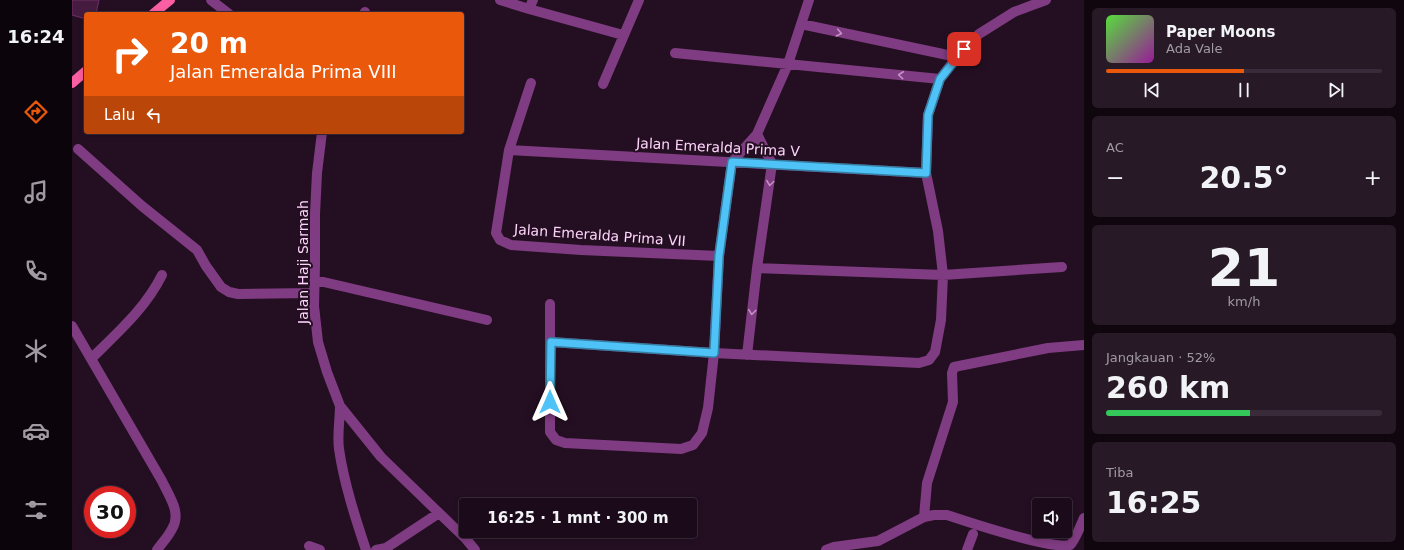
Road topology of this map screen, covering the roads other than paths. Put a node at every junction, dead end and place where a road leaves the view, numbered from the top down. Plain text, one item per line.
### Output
1 (170, 0) edge
2 (211, 0) edge
3 (500, 0) edge
4 (639, 0) edge
5 (809, 0) edge
6 (1046, 0) edge
7 (531, 5) edge
8 (155, 12) edge
9 (226, 12) edge
10 (800, 24) junction
11 (623, 35) junction
12 (675, 53) dead end
13 (957, 57) junction
14 (788, 64) junction
15 (84, 73) edge
16 (940, 79) junction
17 (72, 83) edge
18 (531, 83) dead end
19 (603, 84) dead end
20 (322, 134) edge
21 (758, 134) junction
22 (78, 149) dead end
23 (509, 150) junction
24 (732, 162) junction
25 (772, 164) junction
26 (926, 173) junction
27 (719, 256) junction
28 (1062, 267) dead end
29 (757, 268) junction
30 (162, 275) dead end
31 (943, 275) junction
32 (315, 280) junction
33 (314, 293) junction
34 (550, 304) dead end
35 (487, 320) dead end
36 (72, 326) edge
37 (551, 342) junction
38 (1084, 345) edge
39 (714, 353) junction
40 (747, 355) junction
41 (91, 359) junction
42 (340, 406) junction
43 (439, 512) junction
44 (924, 517) junction
45 (1084, 518) edge
46 (973, 534) dead end
47 (310, 546) dead end
48 (1067, 548) edge
49 (156, 550) edge
50 (320, 550) edge
51 (366, 550) edge
52 (376, 550) edge
53 (475, 550) edge
54 (826, 550) edge
55 (966, 550) edge

1 - 8 main road
2 - 9 street
3 - 7 street
4 - 11 street
5 - 10 street
6 - 13 street
7 - 11 street
10 -> 13 street
10 - 14 street
11 - 19 street
12 - 14 street
13 - 16 street
16 -> 14 street
14 - 21 street
15 - 17 main road
16 - 26 street
18 - 23 street, Jalan Emeralda Prima VII
20 - 32 street, Jalan Haji Sarmah
21 - 24 street
21 - 25 street
22 - 33 street
23 - 24 street, Jalan Emeralda Prima V
23 - 27 street, Jalan Emeralda Prima VII
24 - 25 street, Jalan Emeralda Prima V
24 - 27 street
25 - 26 street, Jalan Emeralda Prima V
25 -> 29 street
26 - 31 street
27 - 39 street
28 - 31 street
29 - 31 street
29 -> 40 street
30 - 41 street
31 - 40 street
32 - 33 street, Jalan Haji Sarmah
32 - 35 street
33 - 42 street, Jalan Haji Sarmah
34 - 37 street
36 - 41 street
37 - 39 street
37 - 39 street
38 - 44 street
39 - 40 street
41 - 49 street
42 - 43 street, Jalan Haji Sarmah
42 - 51 street
43 - 52 street
43 - 53 street, Jalan Haji Sarmah
44 - 48 street
44 - 54 street
45 - 48 street
46 - 55 street
47 - 50 street

